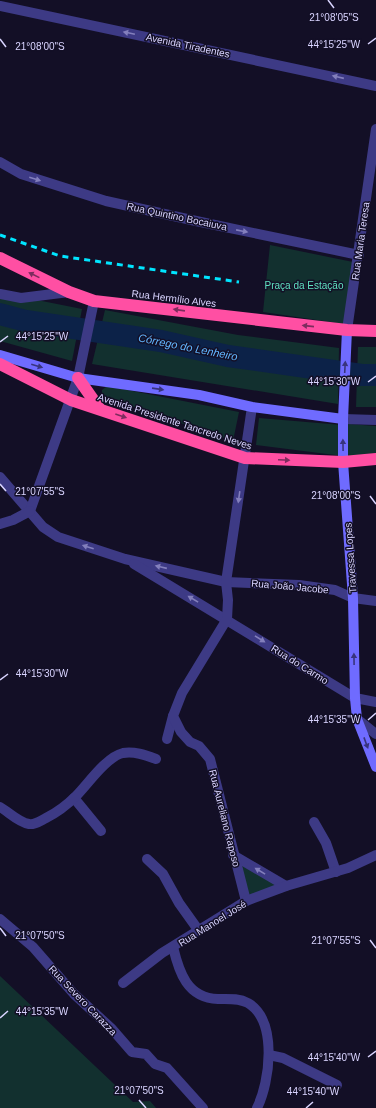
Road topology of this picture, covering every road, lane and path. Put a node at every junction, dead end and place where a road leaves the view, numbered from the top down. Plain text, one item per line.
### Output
1 (0, 6) edge
2 (376, 86) edge
3 (376, 129) edge
4 (0, 162) edge
5 (359, 255) junction
6 (0, 258) edge
7 (69, 292) junction
8 (0, 294) edge
9 (94, 301) junction
10 (347, 330) junction
11 (376, 331) edge
12 (0, 355) edge
13 (0, 364) edge
14 (78, 376) junction
15 (71, 400) junction
16 (252, 407) junction
17 (99, 408) junction
18 (343, 415) junction
19 (376, 420) edge
20 (245, 458) junction
21 (376, 459) edge
22 (344, 462) junction
23 (0, 477) edge
24 (30, 511) junction
25 (13, 520) junction
26 (0, 524) edge
27 (0, 531) edge
28 (125, 559) junction
29 (226, 582) junction
30 (352, 598) junction
31 (376, 601) edge
32 (227, 619) junction
33 (355, 698) junction
34 (376, 702) edge
35 (173, 716) junction
36 (357, 719) junction
37 (376, 734) edge
38 (167, 739) dead end
39 (156, 758) dead end
40 (376, 767) edge
41 (74, 798) junction
42 (0, 807) edge
43 (314, 822) dead end
44 (101, 831) dead end
45 (233, 854) junction
46 (376, 855) edge
47 (147, 859) dead end
48 (336, 872) junction
49 (286, 886) junction
50 (246, 901) junction
51 (0, 919) edge
52 (199, 931) junction
53 (173, 947) junction
54 (123, 983) dead end
55 (269, 1055) junction
56 (337, 1085) dead end
57 (203, 1108) edge
58 (257, 1108) edge

2 -> 1 street, Avenida Tiradentes
3 - 5 street, Rua Maria Teresa
4 -> 5 street, Rua Quintino Bocaiuva
5 - 10 street, Rua Maria Teresa
7 -> 6 highway
7 - 8 street, Rua Hermílio Alves
7 - 9 highway, Rua Hermílio Alves
10 -> 9 highway, Rua Hermílio Alves
9 - 14 street
10 - 11 highway, Rua Hermílio Alves
18 -> 10 main road, Travessa Lopes
12 -> 14 main road, Avenida Presidente Tancredo Neves
13 - 15 highway, Avenida Presidente Tancredo Neves
14 - 15 street
14 -> 16 main road, Avenida Presidente Tancredo Neves
14 - 17 highway
15 - 17 highway, Avenida Presidente Tancredo Neves
15 - 24 street
16 - 18 main road, Avenida Presidente Tancredo Neves
16 - 20 street
17 -> 20 highway, Avenida Presidente Tancredo Neves
18 - 19 street, Avenida Presidente Tancredo Neves
22 -> 18 main road, Travessa Lopes
20 -> 22 highway, Avenida Presidente Tancredo Neves
20 -> 29 street
21 - 22 highway, Avenida Presidente Tancredo Neves
22 - 30 main road, Travessa Lopes
23 - 24 street
24 - 25 street
28 -> 24 street
25 - 26 street
25 - 27 street
29 -> 28 street, Rua João Jacobe
32 -> 28 street, Rua do Carmo
29 - 30 street, Rua João Jacobe
29 - 32 street
30 - 31 street, Rua João Jacobe
33 -> 30 main road, Travessa Lopes
32 -> 33 street, Rua do Carmo
32 - 35 street
33 - 34 street, Rua do Carmo
33 - 36 main road, Travessa Lopes
35 - 38 street
35 - 45 street, Rua Aureliano Raposo
36 - 37 street
36 -> 40 main road, Travessa Lopes
39 - 41 street
41 - 42 street
41 - 44 street
43 - 48 street
49 -> 45 street
45 - 50 street, Rua Aureliano Raposo
46 - 48 street, Rua Manoel José
47 - 52 street
48 - 49 street, Rua Manoel José
49 - 50 street, Rua Manoel José
50 - 52 street, Rua Manoel José
51 - 57 street, Rua Severo Carazza
52 - 53 street, Rua Manoel José
53 - 54 street, Rua Manoel José
53 - 55 street
55 - 56 street
55 - 58 street

